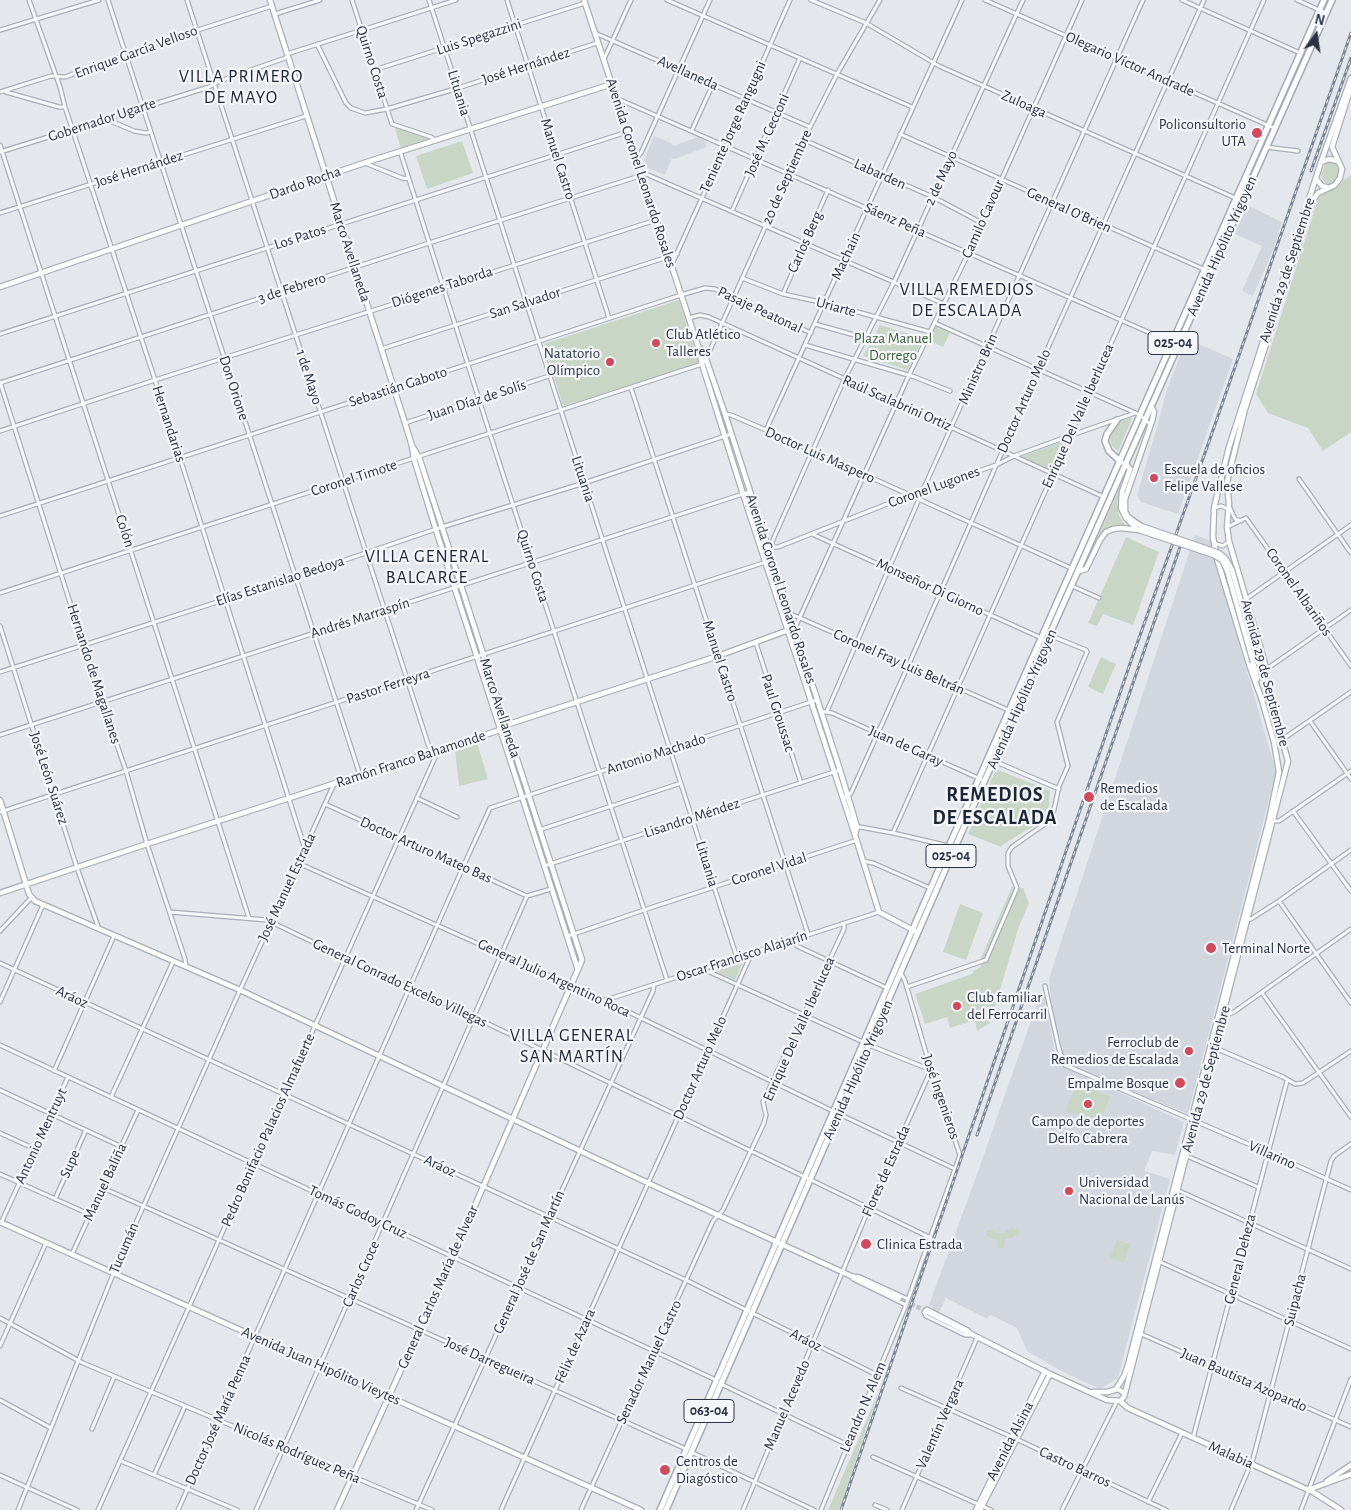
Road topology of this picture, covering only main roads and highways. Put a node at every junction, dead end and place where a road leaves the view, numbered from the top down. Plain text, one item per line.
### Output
1 (1324, 0) edge
2 (1332, 0) edge
3 (1271, 127) junction
4 (1239, 200) junction
5 (1208, 271) junction
6 (1117, 420) road end
7 (1122, 464) junction
8 (982, 779) junction
9 (916, 931) junction
10 (867, 1044) junction
11 (779, 1243) joint
12 (749, 1311) junction
13 (689, 1450) junction
14 (660, 1510) edge
15 (666, 1510) edge

1 - 3 main road, Avenida Hipólito Yrigoyen / 025-04
2 - 3 main road, Avenida Hipólito Yrigoyen / 025-04
3 - 4 main road, Avenida Hipólito Yrigoyen / 025-04
3 - 4 main road, Avenida Hipólito Yrigoyen / 025-04
4 - 5 main road, Avenida Hipólito Yrigoyen / 025-04
5 - 7 main road, Avenida Hipólito Yrigoyen / 025-04
5 - 7 main road, Avenida Hipólito Yrigoyen / 025-04
6 - 7 main road
7 - 8 main road, Avenida Hipólito Yrigoyen / 025-04
7 - 8 main road, Avenida Hipólito Yrigoyen / 025-04
8 - 9 main road, Avenida Hipólito Yrigoyen / 025-04
8 - 9 main road, Avenida Hipólito Yrigoyen / 025-04
9 - 10 main road, Avenida Hipólito Yrigoyen / 025-04
9 - 10 main road, Avenida Hipólito Yrigoyen / 025-04
10 - 11 main road, Avenida Hipólito Yrigoyen / 025-04
11 - 12 main road, Avenida Hipólito Yrigoyen / 063-04
12 - 13 main road, Avenida Hipólito Yrigoyen / 063-04
12 - 13 main road, Avenida Hipólito Yrigoyen / 063-04
13 - 14 main road, Avenida Hipólito Yrigoyen / 063-04
13 - 15 main road, Avenida Hipólito Yrigoyen / 063-04

